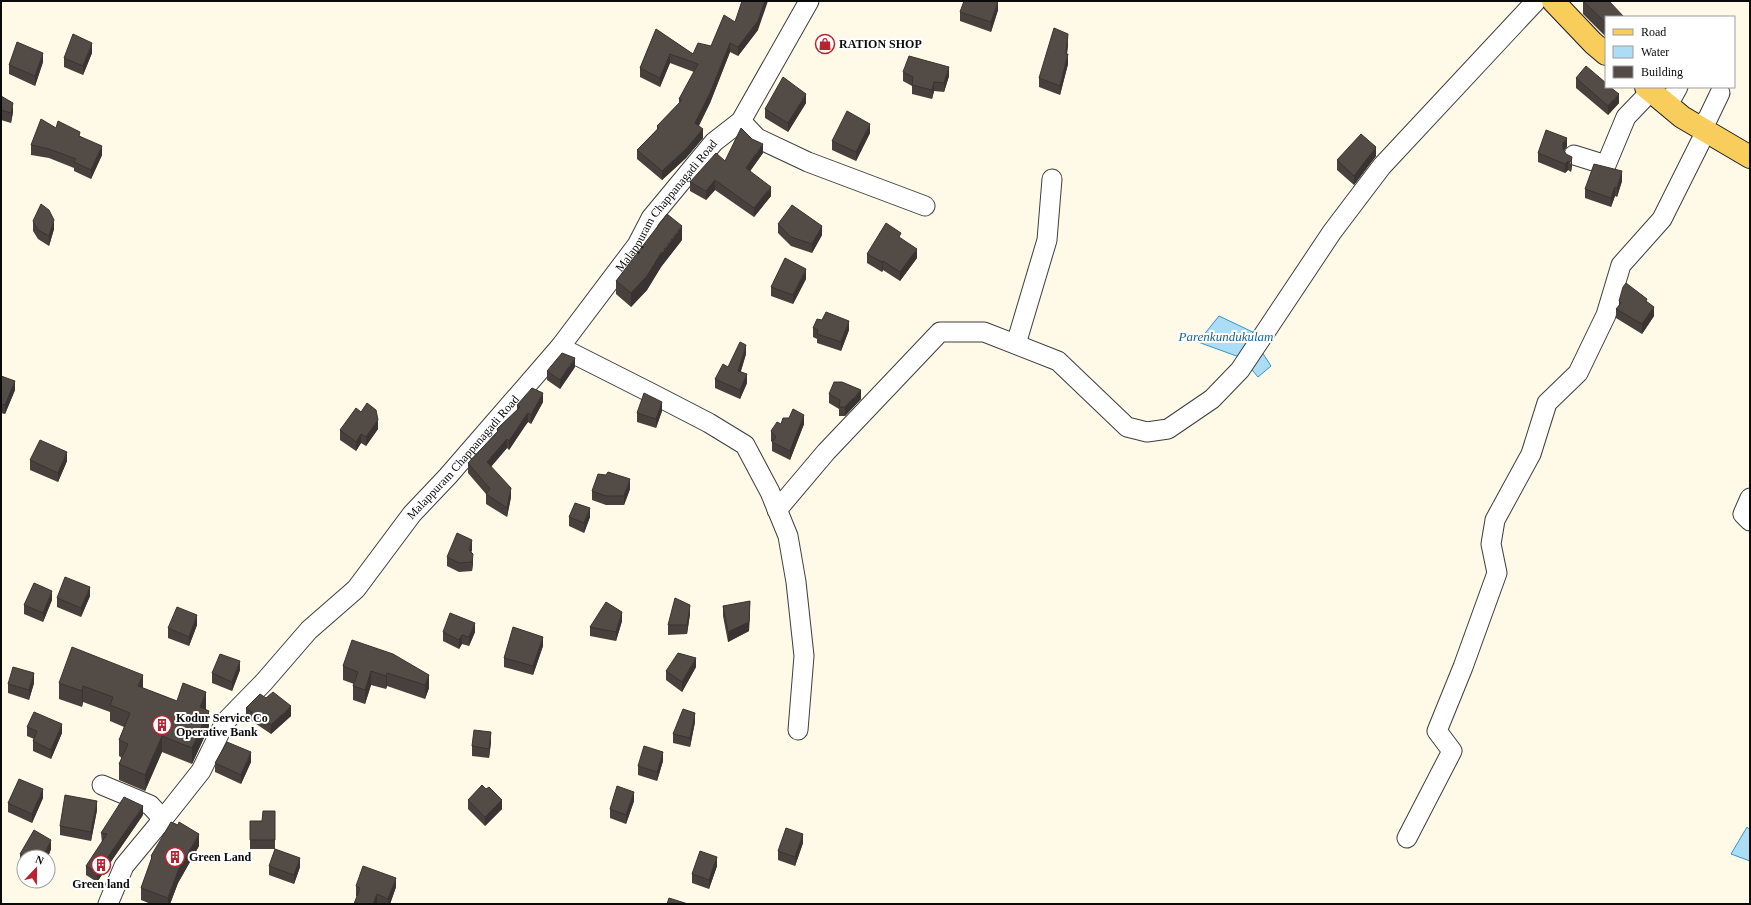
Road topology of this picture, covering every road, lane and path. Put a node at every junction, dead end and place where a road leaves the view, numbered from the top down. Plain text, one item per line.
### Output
1 (809, 1) edge
2 (1536, 1) edge
3 (1553, 1) edge
4 (1605, 53) edge
5 (1648, 89) edge
6 (1720, 93) dead end
7 (1673, 96) edge
8 (741, 121) junction
9 (1703, 129) junction
10 (1574, 155) dead end
11 (1750, 157) edge
12 (1052, 179) dead end
13 (925, 206) dead end
14 (1016, 344) junction
15 (560, 347) junction
16 (1750, 498) edge
17 (776, 510) junction
18 (1750, 521) edge
19 (798, 730) dead end
20 (102, 785) dead end
21 (163, 819) junction
22 (1407, 838) dead end
23 (108, 904) edge

1 - 8 street, Malappuram Chappanagadi Road
2 - 14 street
3 - 4 main road
5 - 7 main road
5 - 10 street
6 - 9 street
7 - 9 main road
8 - 13 street
8 - 15 street, Malappuram Chappanagadi Road
9 - 11 main road
9 - 22 street
12 - 14 street
14 - 17 street
15 - 17 street
15 - 21 street, Malappuram Chappanagadi Road
16 - 18 street
17 - 19 street
20 - 21 street
21 - 23 street, Malappuram Chappanagadi Road

